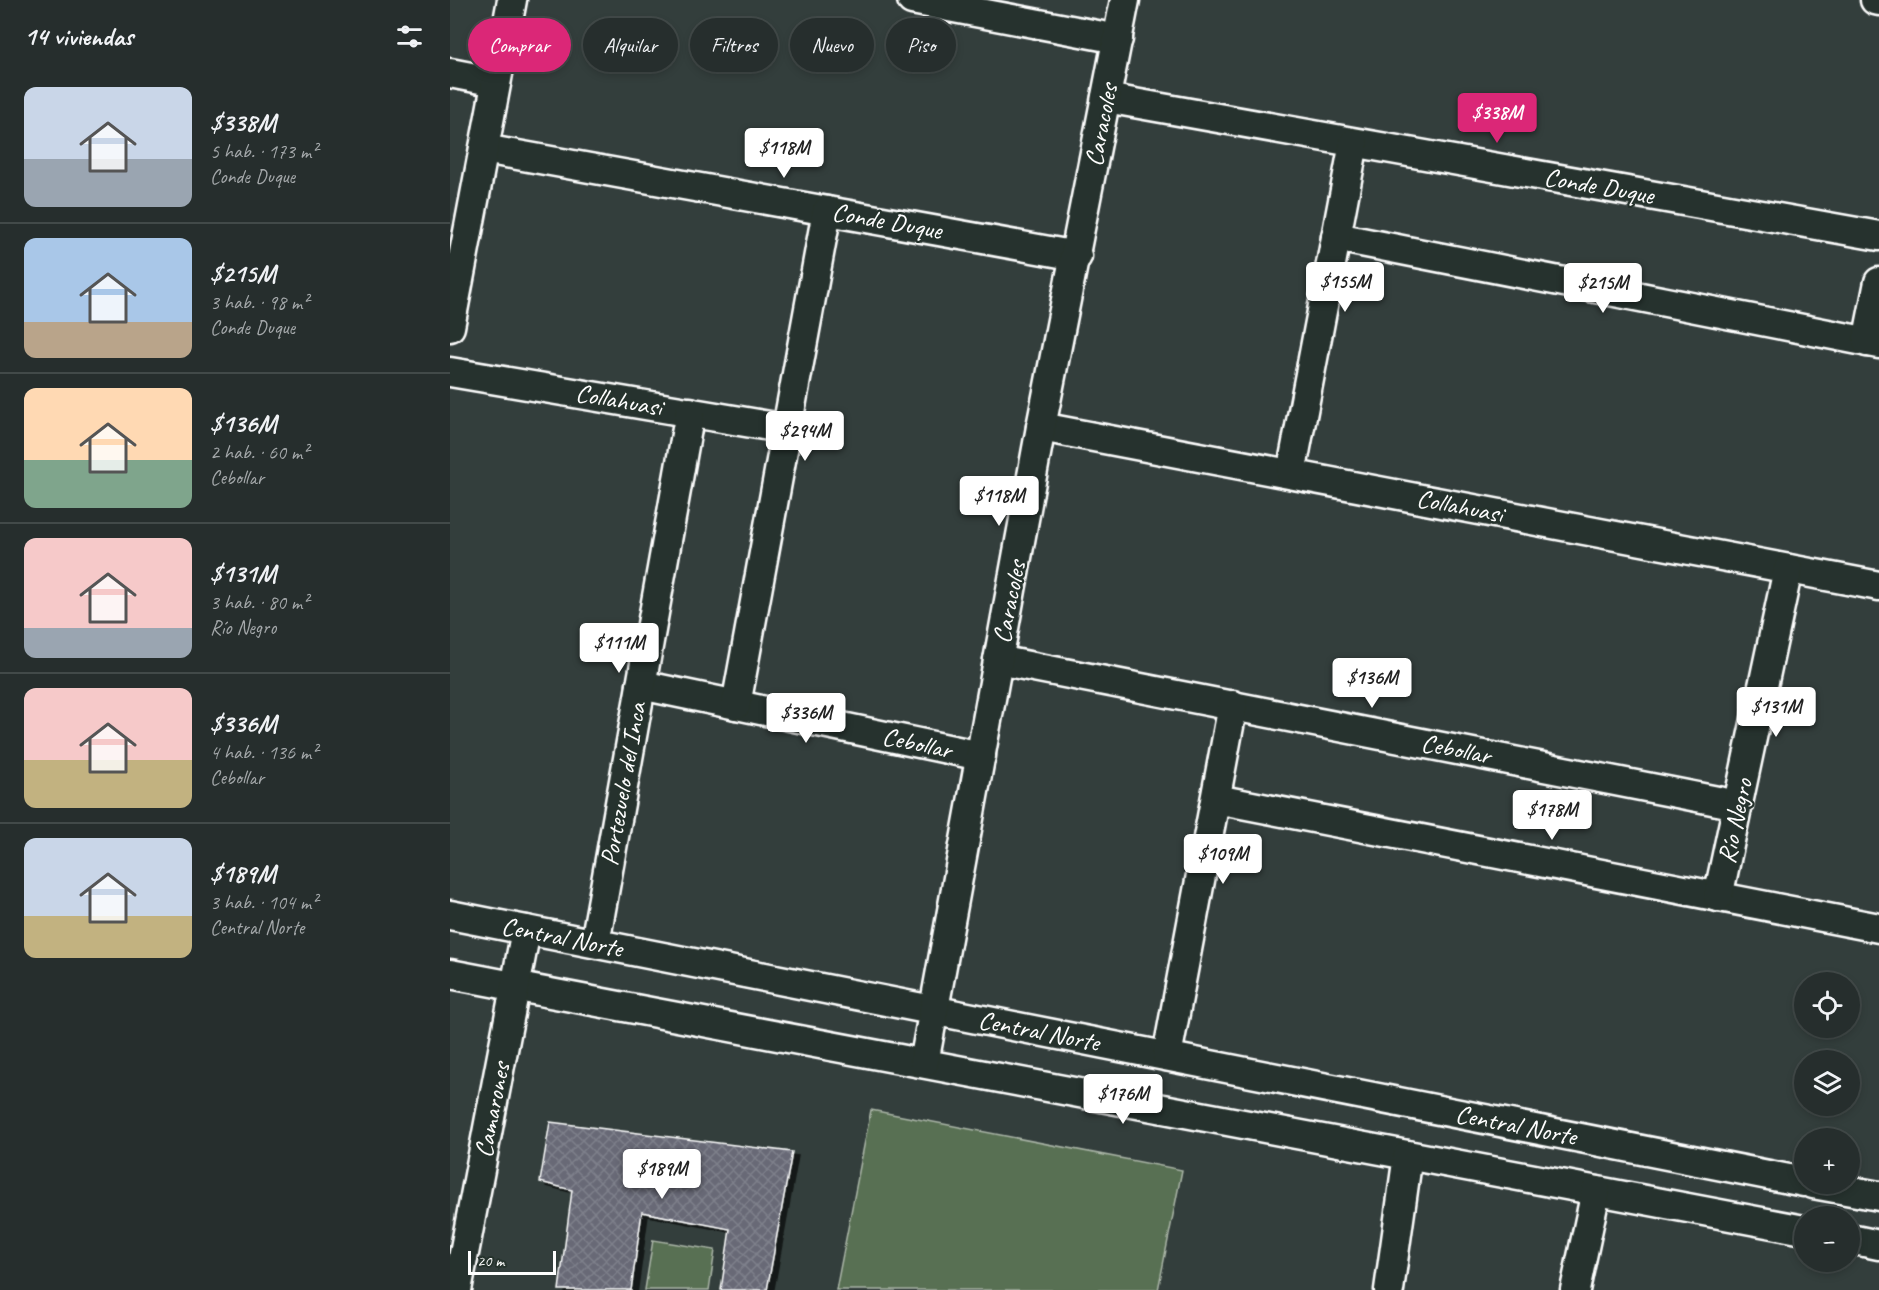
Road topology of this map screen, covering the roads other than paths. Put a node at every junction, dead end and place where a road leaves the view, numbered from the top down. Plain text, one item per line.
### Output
1 (512, 0) edge
2 (912, 0) edge
3 (1125, 0) edge
4 (1118, 39) junction
5 (450, 73) edge
6 (496, 82) junction
7 (1107, 98) junction
8 (1354, 143) junction
9 (484, 149) junction
10 (827, 211) junction
11 (1879, 236) edge
12 (1336, 237) junction
13 (1077, 256) junction
14 (1879, 282) edge
15 (451, 319) edge
16 (1873, 343) edge
17 (450, 372) edge
18 (690, 412) junction
19 (1041, 427) junction
20 (787, 429) junction
21 (1291, 474) junction
22 (1788, 569) junction
23 (1879, 586) edge
24 (998, 660) junction
25 (641, 685) junction
26 (736, 705) junction
27 (1233, 705) junction
28 (981, 756) junction
29 (1215, 799) junction
30 (1738, 805) junction
31 (1718, 897) junction
32 (450, 915) edge
33 (1879, 928) edge
34 (526, 930) junction
35 (595, 943) junction
36 (450, 974) edge
37 (516, 986) junction
38 (934, 1010) junction
39 (1167, 1056) junction
40 (924, 1063) junction
41 (1408, 1155) junction
42 (1794, 1180) edge
43 (1596, 1191) junction
44 (1860, 1193) edge
45 (1879, 1196) edge
46 (1794, 1228) edge
47 (1860, 1241) edge
48 (1879, 1245) edge
49 (457, 1290) edge
50 (1389, 1290) edge
51 (1575, 1290) edge

1 - 6 street
2 - 4 street
3 - 4 street, Caracoles
4 - 7 street, Caracoles
5 - 6 street
6 - 9 street
7 - 8 street, Conde Duque
7 - 13 street, Caracoles
8 - 11 street, Conde Duque
8 - 12 street
9 - 10 street, Conde Duque
9 - 15 street
10 - 13 street, Conde Duque
10 - 20 street
12 - 16 street
12 - 21 street
13 - 19 street, Caracoles
14 - 16 street
17 - 18 street, Collahuasi
18 - 20 street, Collahuasi
18 - 25 street, Portezuelo del Inca
19 - 21 street, Collahuasi
19 - 24 street, Caracoles
20 - 26 street
21 - 22 street, Collahuasi
22 - 23 street, Collahuasi
22 - 30 street, Río Negro
24 - 27 street, Cebollar
24 - 28 street, Caracoles
25 - 26 street, Cebollar
25 - 35 street, Portezuelo del Inca
26 - 28 street, Cebollar
27 - 29 street
27 - 30 street, Cebollar
28 - 38 street, Caracoles
29 - 31 street
29 - 39 street
30 - 31 street, Río Negro
31 - 33 street
32 - 34 street, Central Norte
34 - 35 street, Central Norte
34 - 37 street, Camarones
35 - 38 street, Central Norte
36 - 37 street, Central Norte
37 - 40 street, Central Norte
37 - 49 street, Camarones
38 - 39 street, Central Norte
38 - 40 street, Caracoles
39 - 42 street, Central Norte
40 - 41 street, Central Norte
41 - 43 street, Central Norte
41 - 50 street
43 - 46 street, Central Norte
43 - 51 street
44 - 45 street
47 - 48 street

